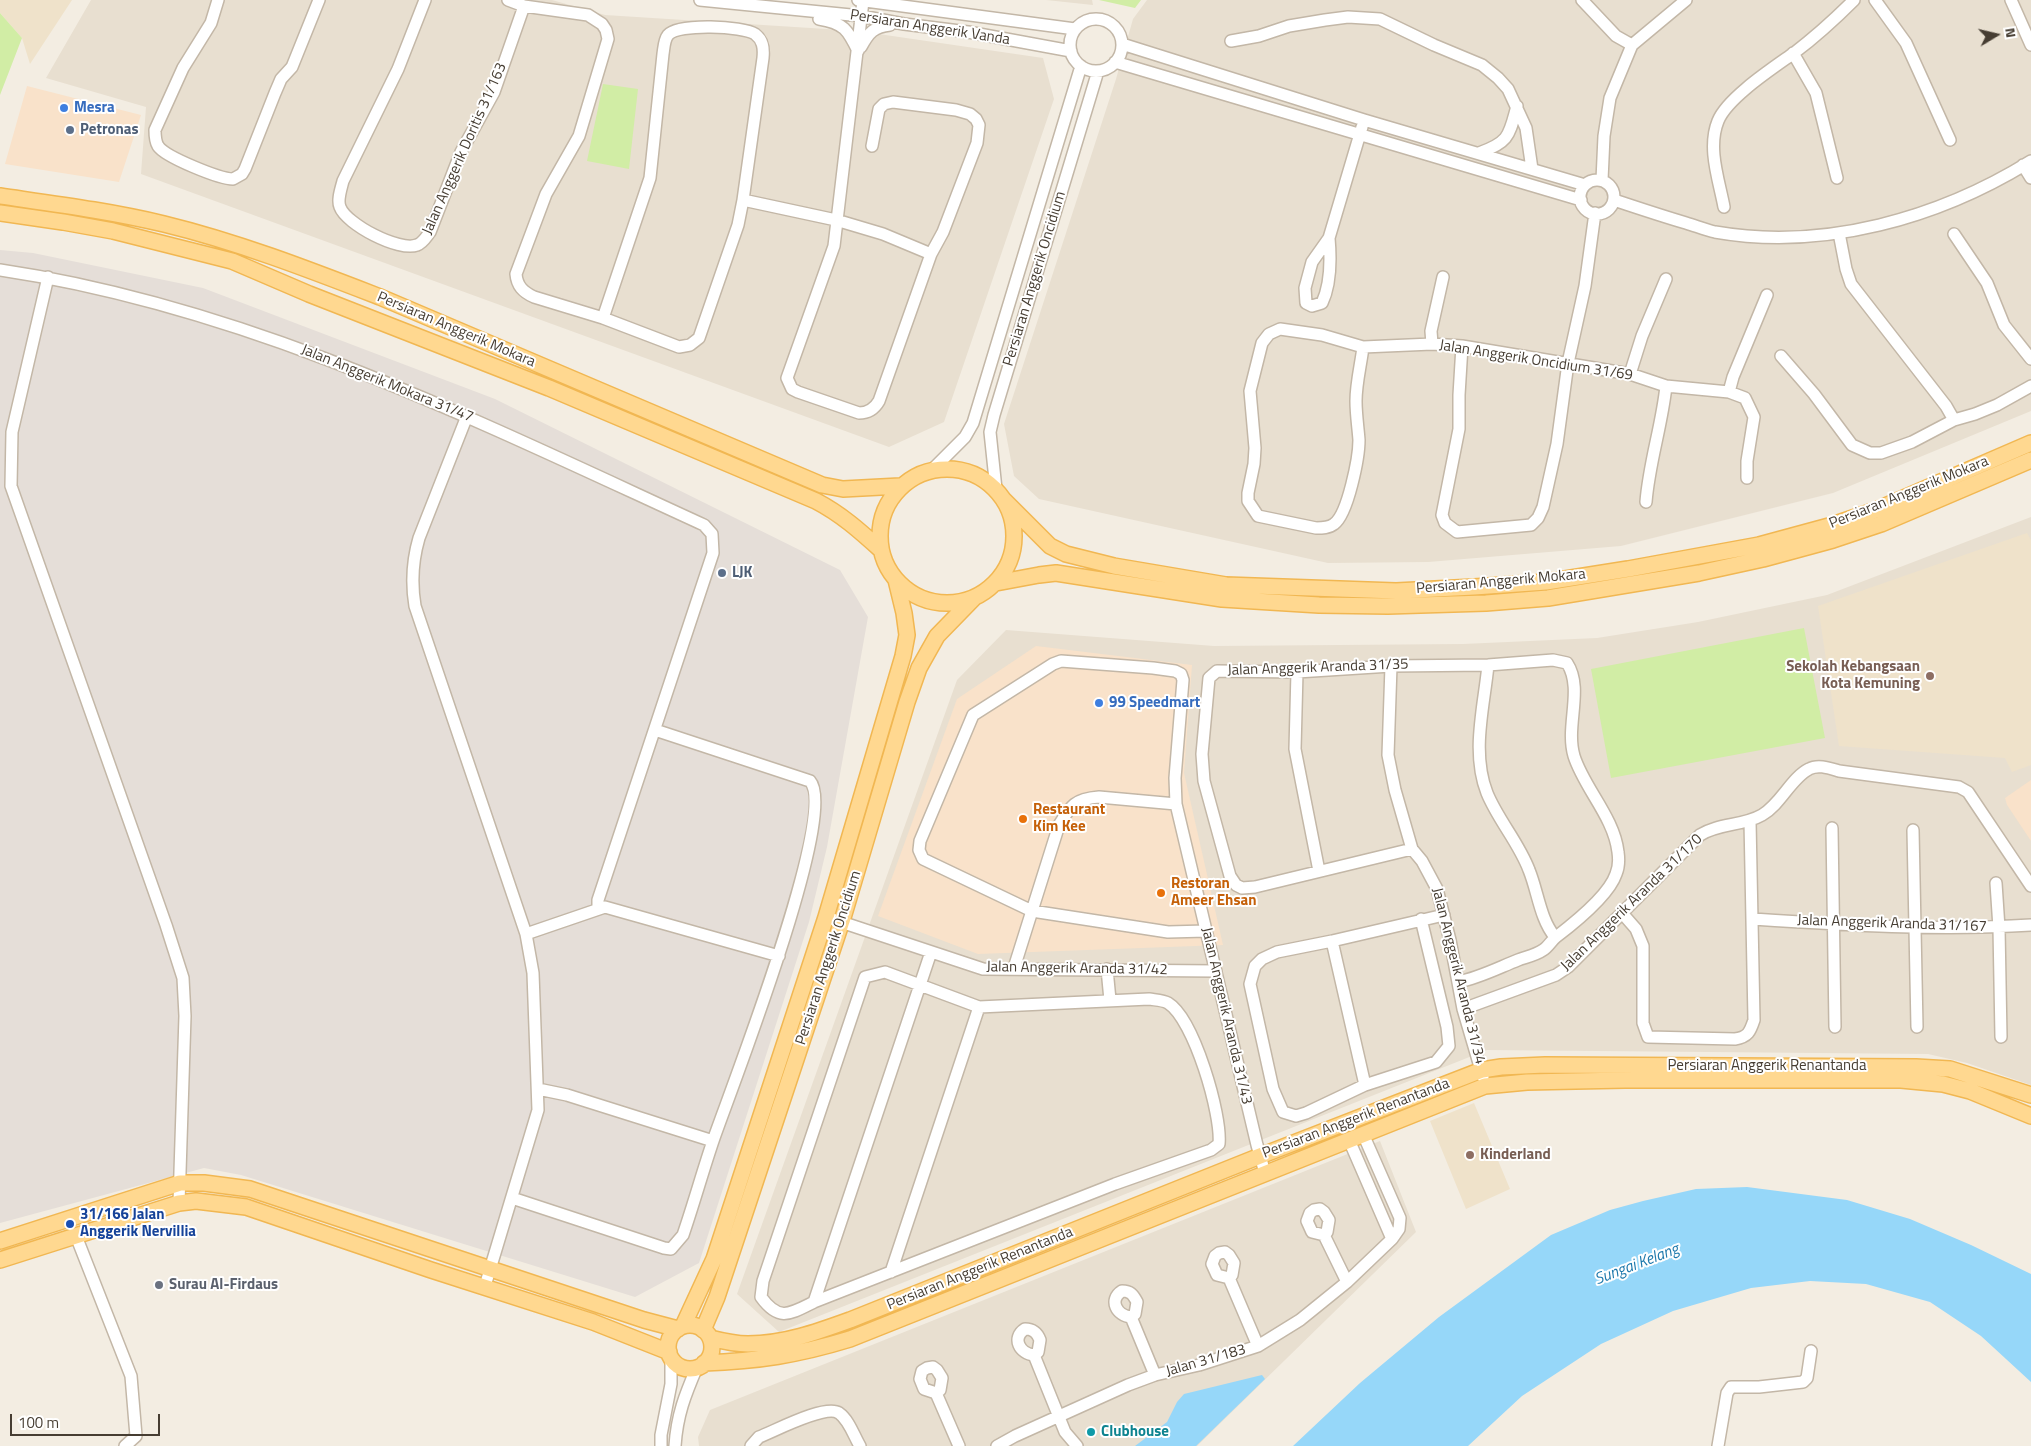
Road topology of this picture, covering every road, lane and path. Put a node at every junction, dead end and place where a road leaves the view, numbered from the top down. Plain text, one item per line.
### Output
1 (218, 0) edge
2 (319, 0) edge
3 (425, 0) edge
4 (508, 0) edge
5 (700, 0) edge
6 (860, 0) edge
7 (1582, 0) edge
8 (1686, 0) edge
9 (1854, 0) edge
10 (1876, 0) edge
11 (2011, 0) edge
12 (524, 6) junction
13 (804, 10) junction
14 (861, 16) junction
15 (904, 24) junction
16 (1075, 29) junction
17 (1231, 41) dead end
18 (1122, 44) junction
19 (1632, 45) junction
20 (2031, 45) edge
21 (1070, 50) junction
22 (858, 53) junction
23 (1793, 53) junction
24 (1116, 62) junction
25 (1081, 66) junction
26 (1098, 71) junction
27 (1517, 106) junction
28 (1364, 120) junction
29 (1360, 134) junction
30 (1950, 140) dead end
31 (872, 146) dead end
32 (1479, 153) junction
33 (2027, 163) edge
34 (1532, 169) junction
35 (1837, 178) dead end
36 (2031, 178) edge
37 (1602, 180) junction
38 (1585, 185) junction
39 (0, 196) edge
40 (743, 200) junction
41 (1581, 200) junction
42 (1614, 200) junction
43 (1724, 207) dead end
44 (0, 213) edge
45 (1595, 213) junction
46 (836, 220) junction
47 (1839, 233) junction
48 (1954, 234) dead end
49 (1328, 238) junction
50 (931, 254) junction
51 (0, 270) edge
52 (48, 277) junction
53 (1443, 277) dead end
54 (1666, 279) dead end
55 (1766, 295) dead end
56 (603, 318) junction
57 (1432, 344) junction
58 (1462, 346) junction
59 (1363, 347) junction
60 (1781, 356) dead end
61 (2031, 359) edge
62 (1568, 363) junction
63 (1630, 374) junction
64 (1666, 386) junction
65 (2031, 386) edge
66 (1729, 392) junction
67 (466, 416) junction
68 (1954, 420) junction
69 (2031, 443) edge
70 (2031, 460) edge
71 (933, 469) junction
72 (1747, 478) dead end
73 (900, 486) junction
74 (1000, 495) junction
75 (1646, 502) dead end
76 (881, 550) junction
77 (896, 580) junction
78 (996, 584) junction
79 (974, 598) junction
80 (1488, 665) junction
81 (1390, 666) junction
82 (1297, 672) junction
83 (654, 730) junction
84 (1176, 804) junction
85 (1750, 821) junction
86 (1832, 828) dead end
87 (1914, 830) dead end
88 (1412, 849) junction
89 (1319, 871) junction
90 (1996, 883) dead end
91 (2031, 886) edge
92 (598, 908) junction
93 (1032, 911) junction
94 (1622, 913) junction
95 (1444, 915) junction
96 (826, 917) junction
97 (1421, 919) junction
98 (1753, 919) junction
99 (842, 921) junction
100 (1834, 923) junction
101 (2031, 925) edge
102 (1916, 927) junction
103 (2000, 928) junction
104 (1206, 931) junction
105 (526, 934) junction
106 (1555, 937) junction
107 (1332, 941) junction
108 (931, 952) junction
109 (779, 956) junction
110 (1014, 968) junction
111 (1107, 969) junction
112 (1216, 971) junction
113 (1458, 982) junction
114 (919, 986) junction
115 (1110, 1000) junction
116 (979, 1008) junction
117 (1463, 1009) junction
118 (1835, 1027) dead end
119 (1918, 1027) dead end
120 (2001, 1037) dead end
121 (1482, 1070) junction
122 (1365, 1085) junction
123 (1485, 1086) junction
124 (538, 1089) junction
125 (2031, 1096) edge
126 (2031, 1116) edge
127 (1363, 1134) junction
128 (1349, 1140) junction
129 (713, 1141) junction
130 (1260, 1156) junction
131 (1378, 1169) junction
132 (1265, 1173) junction
133 (1364, 1175) junction
134 (180, 1183) junction
135 (512, 1198) junction
136 (179, 1203) junction
137 (76, 1236) junction
138 (1324, 1236) dead end
139 (1392, 1239) junction
140 (0, 1241) edge
141 (0, 1260) edge
142 (489, 1268) junction
143 (891, 1272) junction
144 (1229, 1278) dead end
145 (1347, 1282) junction
146 (485, 1286) junction
147 (814, 1302) junction
148 (1131, 1317) dead end
149 (680, 1327) junction
150 (707, 1334) junction
151 (1258, 1346) junction
152 (1811, 1352) dead end
153 (670, 1355) junction
154 (1034, 1355) dead end
155 (700, 1365) junction
156 (1155, 1375) junction
157 (936, 1393) dead end
158 (1059, 1417) junction
159 (125, 1446) edge
160 (661, 1446) edge
161 (675, 1446) edge
162 (751, 1446) edge
163 (860, 1446) edge
164 (959, 1446) edge
165 (997, 1446) edge
166 (1077, 1446) edge
167 (1718, 1446) edge

1 - 2 street
3 - 12 street, Jalan Anggerik Doritis 31/163
4 - 12 street
5 - 13 street, Persiaran Anggerik Vanda
6 - 14 street
6 - 16 street, Persiaran Anggerik Vanda
7 - 19 street
8 - 19 street
9 - 23 street
10 - 30 street
11 - 20 street
12 - 56 street
13 - 14 street, Persiaran Anggerik Vanda
13 - 22 street
14 - 15 street, Persiaran Anggerik Vanda
14 - 22 street
15 - 21 street, Persiaran Anggerik Vanda
15 - 22 street
16 - 18 street
16 - 21 street
17 - 27 street
18 - 24 street
18 - 28 street
19 - 37 street
21 - 25 street
22 - 46 street
23 - 35 street
23 - 43 street
24 - 26 street
24 - 29 street
25 - 26 street
25 - 71 street, Persiaran Anggerik Oncidium
26 - 74 street, Persiaran Anggerik Oncidium
27 - 32 street
27 - 34 street
28 - 29 street
28 - 32 street
29 - 41 street
29 - 49 street
31 - 50 street
32 - 34 street
33 - 36 street
33 - 47 street
34 - 38 street
37 - 38 street
37 - 42 street
38 - 41 street
39 - 73 main road, Persiaran Anggerik Mokara
40 - 46 street
40 - 56 street
40 - 56 street
41 - 45 street
42 - 45 street
42 - 47 street
44 - 76 main road, Persiaran Anggerik Mokara
45 - 62 street
46 - 50 street
46 - 50 street
47 - 68 street
48 - 61 street
49 - 49 street
51 - 52 street, Jalan Anggerik Mokara 31/47
52 - 67 street, Jalan Anggerik Mokara 31/47
52 - 134 street
53 - 57 street
54 - 63 street
55 - 66 street
57 - 58 street, Jalan Anggerik Oncidium 31/69
57 - 59 street, Jalan Anggerik Oncidium 31/69
58 - 62 street, Jalan Anggerik Oncidium 31/69
58 - 62 street
59 - 59 street, Jalan Anggerik Oncidium 31/69
60 - 68 street
62 - 63 street, Jalan Anggerik Oncidium 31/69
63 - 64 street, Jalan Anggerik Oncidium 31/69
64 - 66 street, Jalan Anggerik Oncidium 31/69
64 - 75 street
65 - 68 street
66 - 72 street, Jalan Anggerik Oncidium 31/69
67 - 83 street, Jalan Anggerik Mokara 31/47
67 - 105 street
69 - 74 main road, Persiaran Anggerik Mokara
70 - 78 main road, Persiaran Anggerik Mokara
71 - 73 main road
71 - 74 main road
73 - 76 main road
74 - 78 main road
76 - 77 main road
77 - 79 main road
77 - 96 main road, Persiaran Anggerik Oncidium
78 - 79 main road
79 - 99 main road, Persiaran Anggerik Oncidium
80 - 81 street, Jalan Anggerik Aranda 31/35
80 - 106 street
80 - 106 street, Jalan Anggerik Aranda 31/35
81 - 82 street, Jalan Anggerik Aranda 31/35
81 - 88 street, Jalan Anggerik Aranda 31/34
82 - 89 street
82 - 89 street, Jalan Anggerik Aranda 31/35
83 - 92 street, Jalan Anggerik Mokara 31/47
83 - 109 street
84 - 93 street
84 - 93 street, Jalan Anggerik Aranda 31/43
84 - 104 street, Jalan Anggerik Aranda 31/43
85 - 91 street, Jalan Anggerik Aranda 31/170
85 - 94 street, Jalan Anggerik Aranda 31/170
85 - 98 street
86 - 100 street
87 - 102 street
88 - 89 street, Jalan Anggerik Aranda 31/35
88 - 95 street, Jalan Anggerik Aranda 31/34
90 - 103 street
92 - 105 street
92 - 109 street
93 - 104 street
93 - 110 street
94 - 98 street
94 - 117 street, Jalan Anggerik Aranda 31/170
95 - 97 street
95 - 113 street, Jalan Anggerik Aranda 31/34
96 - 99 street, Jalan Anggerik Aranda 31/42
96 - 149 main road, Persiaran Anggerik Oncidium
97 - 107 street
97 - 122 street
98 - 100 street, Jalan Anggerik Aranda 31/167
99 - 108 street, Jalan Anggerik Aranda 31/42
99 - 150 main road, Persiaran Anggerik Oncidium
100 - 102 street, Jalan Anggerik Aranda 31/167
100 - 118 street
101 - 103 street, Jalan Anggerik Aranda 31/167
102 - 103 street, Jalan Anggerik Aranda 31/167
102 - 119 street
103 - 120 street
104 - 112 street, Jalan Anggerik Aranda 31/43
105 - 124 street
106 - 113 street
107 - 122 street
107 - 122 street
108 - 110 street, Jalan Anggerik Aranda 31/42
108 - 114 street
109 - 129 street
110 - 111 street, Jalan Anggerik Aranda 31/42
111 - 112 street, Jalan Anggerik Aranda 31/42
111 - 115 street
112 - 130 street, Jalan Anggerik Aranda 31/43
113 - 117 street, Jalan Anggerik Aranda 31/34
114 - 116 street
114 - 147 street
114 - 147 street
115 - 116 street
115 - 143 street
116 - 143 street
117 - 121 street, Jalan Anggerik Aranda 31/34
121 - 123 street, Jalan Anggerik Aranda 31/34
121 - 125 main road, Persiaran Anggerik Renantanda
121 - 130 main road, Persiaran Anggerik Renantanda
123 - 126 main road, Persiaran Anggerik Renantanda
123 - 127 main road, Persiaran Anggerik Renantanda
124 - 129 street
124 - 135 street
127 - 128 main road, Persiaran Anggerik Renantanda
127 - 131 street
128 - 132 main road, Persiaran Anggerik Renantanda
128 - 133 street
129 - 135 street
130 - 132 street, Jalan Anggerik Aranda 31/43
130 - 150 main road, Persiaran Anggerik Renantanda
131 - 133 street
131 - 139 street
132 - 155 main road, Persiaran Anggerik Renantanda
133 - 139 street
134 - 136 street
134 - 140 main road
134 - 142 main road
135 - 142 street
136 - 137 main road
136 - 146 main road
137 - 141 main road
137 - 159 street
138 - 145 street
139 - 145 street, Jalan 31/183
142 - 146 street
142 - 149 main road
143 - 147 street
144 - 151 street
145 - 151 street, Jalan 31/183
146 - 153 main road
148 - 156 street
149 - 150 main road
149 - 153 main road
150 - 155 main road
151 - 156 street, Jalan 31/183
152 - 167 street
153 - 155 main road
153 - 160 street
154 - 158 street
155 - 161 street
156 - 158 street, Jalan 31/183
157 - 164 street
158 - 165 street, Jalan 31/183
158 - 166 street
162 - 163 street

